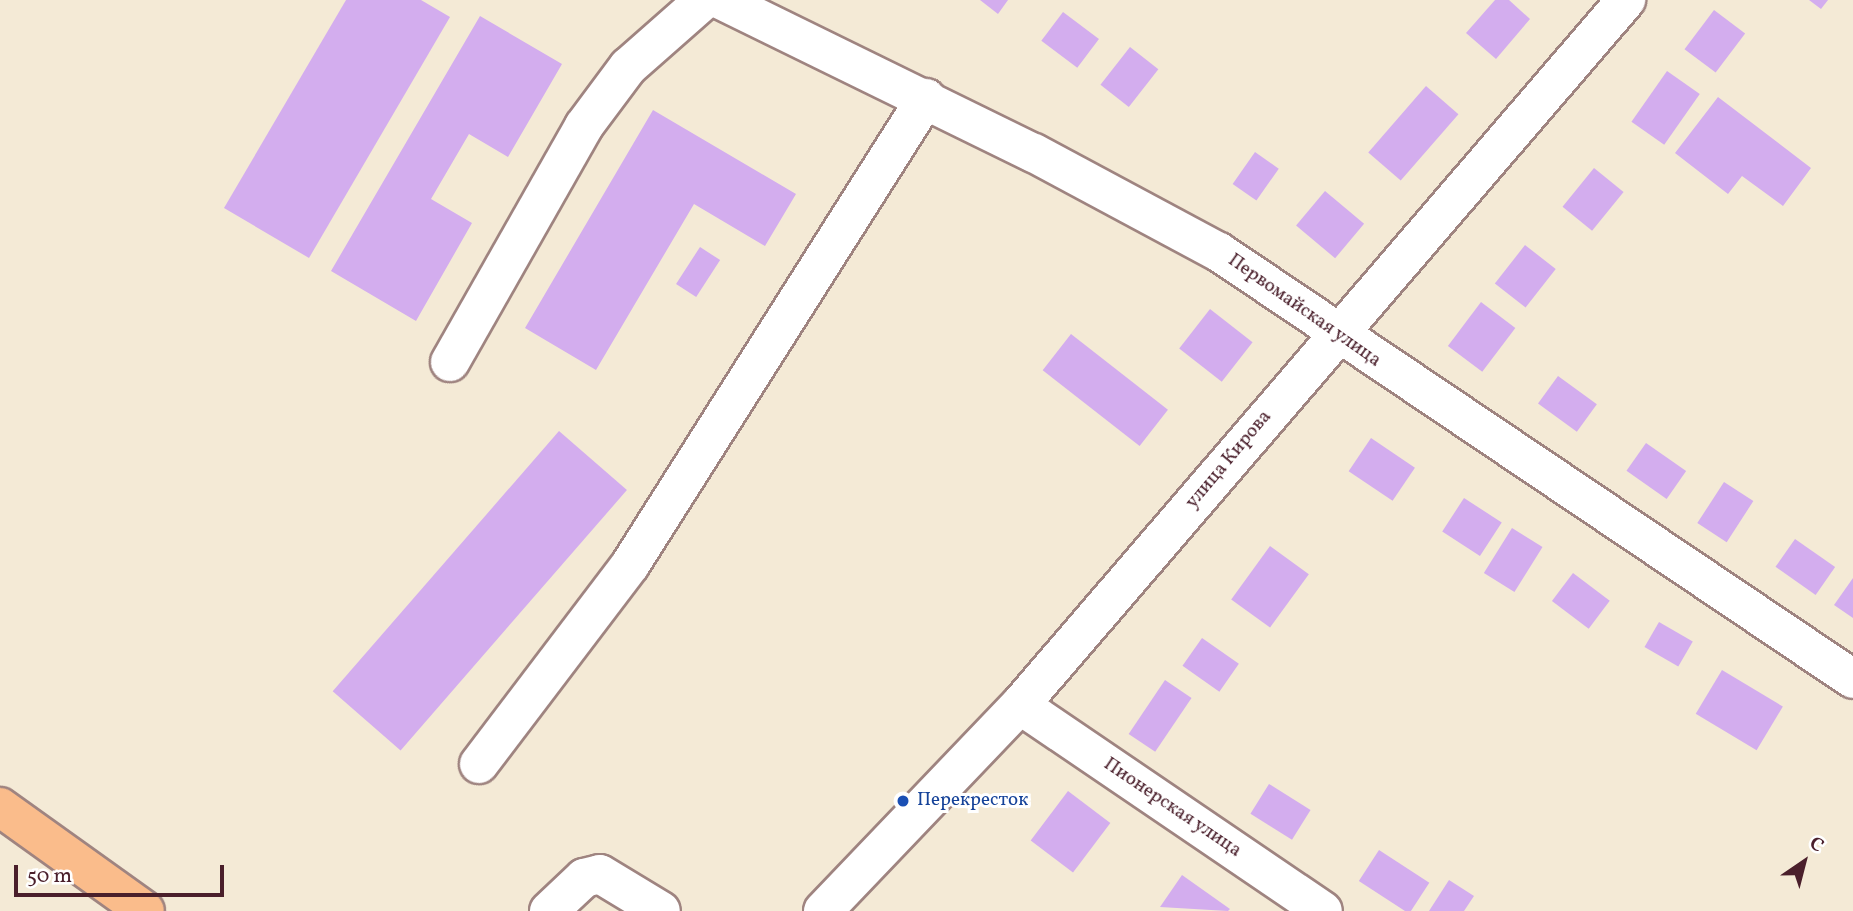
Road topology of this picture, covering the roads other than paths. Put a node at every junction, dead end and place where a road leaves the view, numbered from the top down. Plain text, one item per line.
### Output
1 (704, 0) edge
2 (721, 0) edge
3 (1626, 0) edge
4 (779, 17) edge
5 (926, 98) junction
6 (1335, 334) junction
7 (450, 362) dead end
8 (1853, 679) edge
9 (1020, 705) junction
10 (479, 764) dead end
11 (0, 807) edge
12 (145, 911) edge
13 (549, 911) edge
14 (661, 911) edge
15 (823, 911) edge
16 (1324, 911) edge

1 - 7 street
2 - 4 street, Первомайская улица
3 - 6 street, улица Кирова
4 - 5 street, Первомайская улица
5 - 6 street, Первомайская улица
5 - 10 street
6 - 8 street, Первомайская улица
6 - 9 street, улица Кирова
9 - 15 street, улица Кирова
9 - 16 street, Пионерская улица
11 - 12 main road
13 - 14 street

